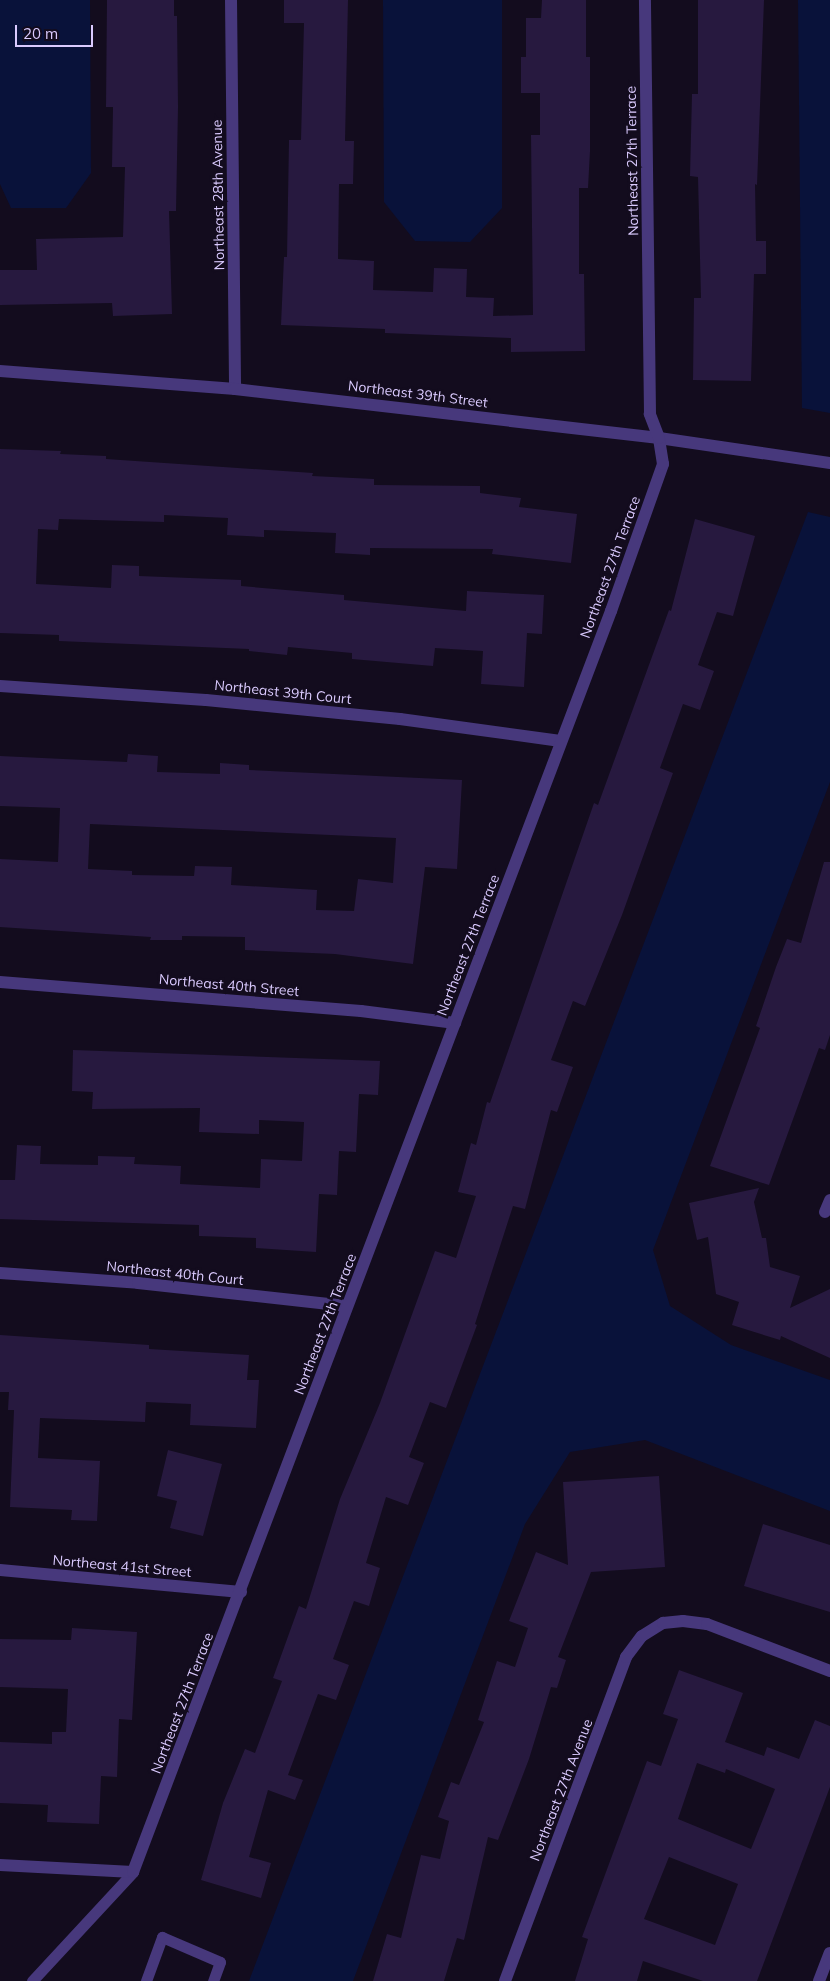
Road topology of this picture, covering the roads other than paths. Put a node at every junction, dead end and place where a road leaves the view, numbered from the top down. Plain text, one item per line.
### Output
1 (232, 0) edge
2 (645, 0) edge
3 (0, 372) edge
4 (235, 389) junction
5 (660, 438) junction
6 (830, 463) edge
7 (0, 686) edge
8 (562, 741) junction
9 (0, 982) edge
10 (455, 1024) junction
11 (0, 1273) edge
12 (347, 1306) junction
13 (0, 1570) edge
14 (241, 1592) junction
15 (830, 1671) edge
16 (0, 1865) edge
17 (133, 1872) junction
18 (830, 1953) edge
19 (32, 1981) edge
20 (146, 1981) edge
21 (213, 1981) edge
22 (505, 1981) edge
23 (819, 1981) edge

1 - 4 street, Northeast 28th Avenue
2 - 5 street, Northeast 27th Terrace
3 - 4 street, Northeast 39th Street
4 - 5 street, Northeast 39th Street
5 - 6 street, Northeast 39th Street
5 - 8 street, Northeast 27th Terrace
7 - 8 street, Northeast 39th Court
8 - 10 street, Northeast 27th Terrace
9 - 10 street, Northeast 40th Street
10 - 12 street, Northeast 27th Terrace
11 - 12 street, Northeast 40th Court
12 - 14 street, Northeast 27th Terrace
13 - 14 street, Northeast 41st Street
14 - 17 street, Northeast 27th Terrace
15 - 22 street, Northeast 27th Avenue
16 - 17 street
17 - 19 lane
18 - 23 street
20 - 21 lane

